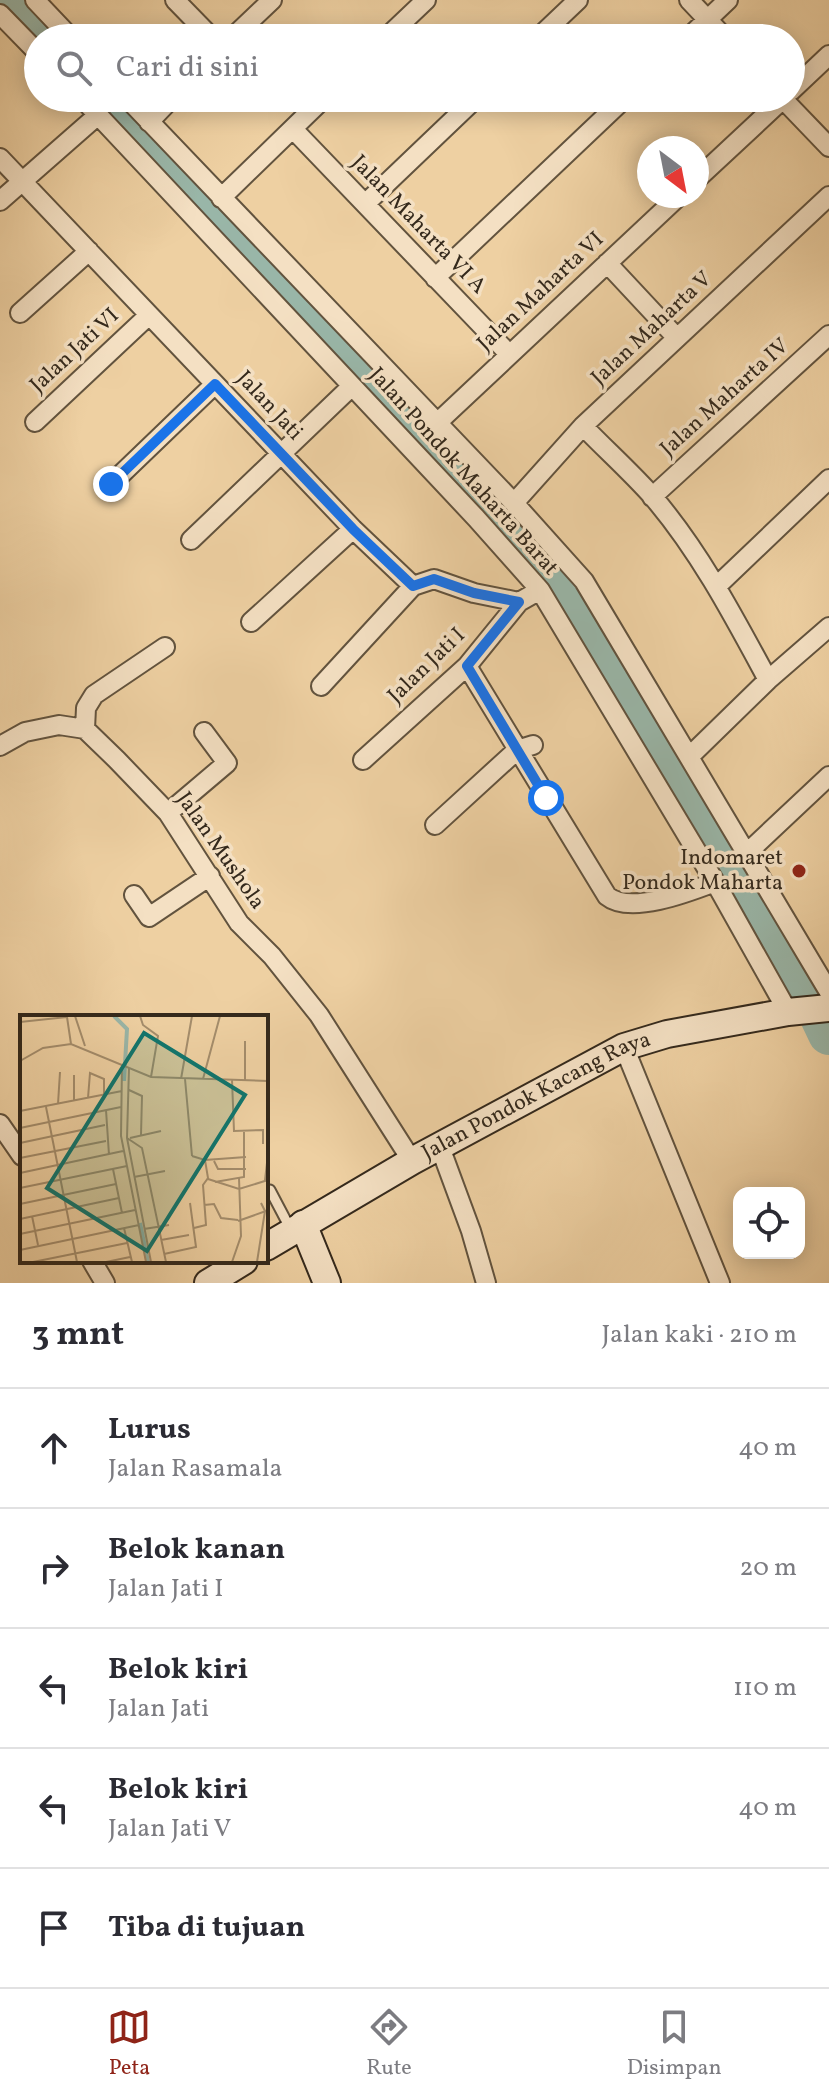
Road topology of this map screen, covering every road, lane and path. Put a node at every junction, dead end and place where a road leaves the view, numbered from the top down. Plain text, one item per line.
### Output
1 (35, 0) edge
2 (175, 0) edge
3 (272, 0) edge
4 (426, 0) edge
5 (578, 0) edge
6 (689, 0) edge
7 (728, 0) edge
8 (0, 14) edge
9 (708, 20) junction
10 (58, 24) edge
11 (198, 24) edge
12 (247, 24) edge
13 (401, 24) edge
14 (553, 24) edge
15 (704, 24) edge
16 (712, 24) edge
17 (24, 39) edge
18 (829, 55) edge
19 (805, 78) edge
20 (95, 112) edge
21 (140, 112) edge
22 (159, 112) edge
23 (310, 112) edge
24 (461, 112) edge
25 (610, 112) edge
26 (768, 112) edge
27 (796, 112) edge
28 (98, 115) junction
29 (149, 122) junction
30 (293, 129) junction
31 (829, 147) edge
32 (0, 158) edge
33 (709, 168) edge
34 (23, 181) junction
35 (829, 196) edge
36 (221, 198) junction
37 (0, 201) edge
38 (365, 204) junction
39 (666, 208) edge
40 (89, 251) junction
41 (607, 263) junction
42 (435, 278) junction
43 (20, 313) dead end
44 (148, 316) junction
45 (829, 335) edge
46 (677, 338) junction
47 (509, 354) junction
48 (215, 384) junction
49 (352, 386) junction
50 (35, 422) dead end
51 (436, 424) junction
52 (583, 426) junction
53 (282, 455) junction
54 (829, 479) edge
55 (111, 484) dead end
56 (652, 497) junction
57 (514, 503) junction
58 (353, 529) junction
59 (191, 540) dead end
60 (413, 586) junction
61 (717, 586) junction
62 (540, 590) junction
63 (519, 602) junction
64 (251, 622) dead end
65 (829, 627) edge
66 (165, 647) dead end
67 (467, 666) junction
68 (768, 680) junction
69 (321, 686) dead end
70 (85, 729) junction
71 (204, 732) dead end
72 (0, 746) edge
73 (525, 748) junction
74 (690, 756) junction
75 (363, 760) dead end
76 (829, 776) edge
77 (168, 813) junction
78 (435, 825) dead end
79 (747, 853) junction
80 (210, 876) junction
81 (715, 882) junction
82 (134, 895) dead end
83 (829, 992) edge
84 (807, 1010) edge
85 (624, 1047) junction
86 (0, 1124) edge
87 (440, 1147) junction
88 (20, 1153) edge
89 (412, 1161) junction
90 (268, 1189) edge
91 (298, 1228) junction
92 (268, 1246) edge
93 (93, 1263) edge
94 (239, 1263) edge
95 (214, 1273) edge
96 (105, 1283) edge
97 (327, 1283) edge
98 (486, 1283) edge
99 (720, 1283) edge

1 - 10 street
2 - 11 street
3 - 12 street
4 - 13 street
5 - 14 street
6 - 9 street
7 - 9 street
8 - 17 street
9 - 15 street
9 - 16 street
18 - 19 street
20 - 28 street, Jalan Pondok Maharta Barat
21 - 29 street, Jalan Pondok Maharta Barat
22 - 29 street
23 - 30 street
24 - 38 street
25 - 42 street
26 - 33 street
27 - 31 street
28 - 34 street
28 - 49 street, Jalan Pondok Maharta Barat
29 - 36 street, Jalan Pondok Maharta Barat
30 - 36 street
30 - 38 street, Jalan Maharta VI A
32 - 34 street, Jalan Jati
34 - 37 street
34 - 40 street, Jalan Jati
35 - 46 street, Jalan Maharta V
36 - 51 street, Jalan Pondok Maharta Barat
38 - 42 street, Jalan Maharta VI A
39 - 41 street, Jalan Maharta VI
40 - 43 street
40 - 44 street, Jalan Jati
41 - 46 street
41 - 47 street, Jalan Maharta VI
42 - 47 street, Jalan Maharta VI A
44 - 48 street, Jalan Jati
44 - 50 street, Jalan Jati VI
45 - 56 street, Jalan Maharta IV
46 - 52 street, Jalan Maharta V
47 - 51 street, Jalan Maharta VI
48 - 53 street, Jalan Jati
48 - 55 street
49 - 53 street
49 - 62 street, Jalan Pondok Maharta Barat
51 - 57 street, Jalan Pondok Maharta Barat
52 - 56 street
52 - 57 street, Jalan Maharta V
53 - 58 street, Jalan Jati
53 - 59 street
54 - 61 street
56 - 61 street
57 - 74 street, Jalan Pondok Maharta Barat
58 - 60 street, Jalan Jati
58 - 64 street
60 - 63 street
60 - 69 street
61 - 68 street
62 - 63 street
62 - 81 street, Jalan Pondok Maharta Barat
63 - 67 street, Jalan Jati I
65 - 68 street
66 - 70 street
67 - 73 street
67 - 75 street, Jalan Jati I
68 - 74 street
70 - 72 street
70 - 77 street, Jalan Mushola
71 - 77 street
73 - 78 street
73 - 81 street
74 - 79 street, Jalan Pondok Maharta Barat
76 - 79 street
77 - 80 street, Jalan Mushola
79 - 83 street, Jalan Pondok Maharta Barat
80 - 82 street
80 - 89 street, Jalan Mushola
81 - 84 street, Jalan Pondok Maharta Barat
84 - 85 main road, Jalan Pondok Kacang Raya
85 - 87 main road, Jalan Pondok Kacang Raya
85 - 99 street
86 - 88 street
87 - 89 main road, Jalan Pondok Kacang Raya
87 - 98 street
89 - 91 main road, Jalan Pondok Kacang Raya
90 - 91 lane
91 - 92 main road, Jalan Pondok Kacang Raya
91 - 97 main road
93 - 96 street
94 - 95 main road

